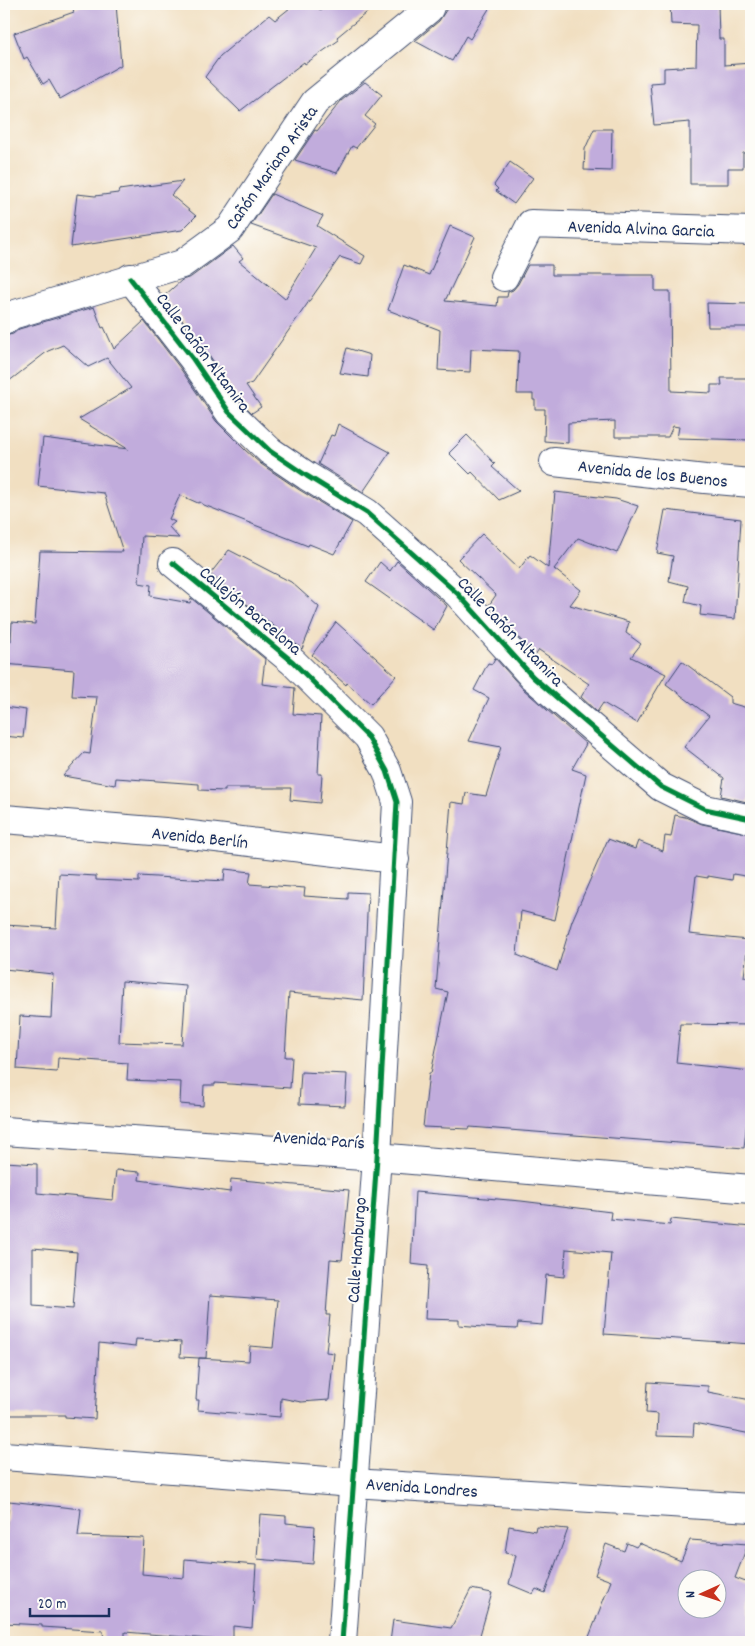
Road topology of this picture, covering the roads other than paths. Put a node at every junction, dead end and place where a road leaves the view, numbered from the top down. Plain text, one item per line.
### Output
1 (431, 4) edge
2 (751, 231) edge
3 (504, 277) dead end
4 (130, 278) junction
5 (4, 321) edge
6 (554, 462) dead end
7 (751, 483) edge
8 (173, 563) dead end
9 (4, 819) edge
10 (751, 819) edge
11 (395, 859) junction
12 (4, 1131) edge
13 (377, 1157) junction
14 (751, 1189) edge
15 (4, 1456) edge
16 (353, 1482) junction
17 (751, 1508) edge
18 (342, 1642) edge

1 - 4 street, Cañón Mariano Arista
2 - 3 street, Avenida Alvina Garcia
4 - 5 street, Cañón Mariano Arista
4 - 10 street, Calle Cañón Altamira
6 - 7 street, Avenida de los Buenos
8 - 11 street, Callejón Barcelona
9 - 11 street, Avenida Berlín
11 - 13 street, Calle Hamburgo
12 - 13 street, Avenida París
13 - 14 street, Avenida París
13 - 16 street, Calle Hamburgo
15 - 16 street, Avenida Londres
16 - 17 street, Avenida Londres
16 - 18 street, Calle Hamburgo

